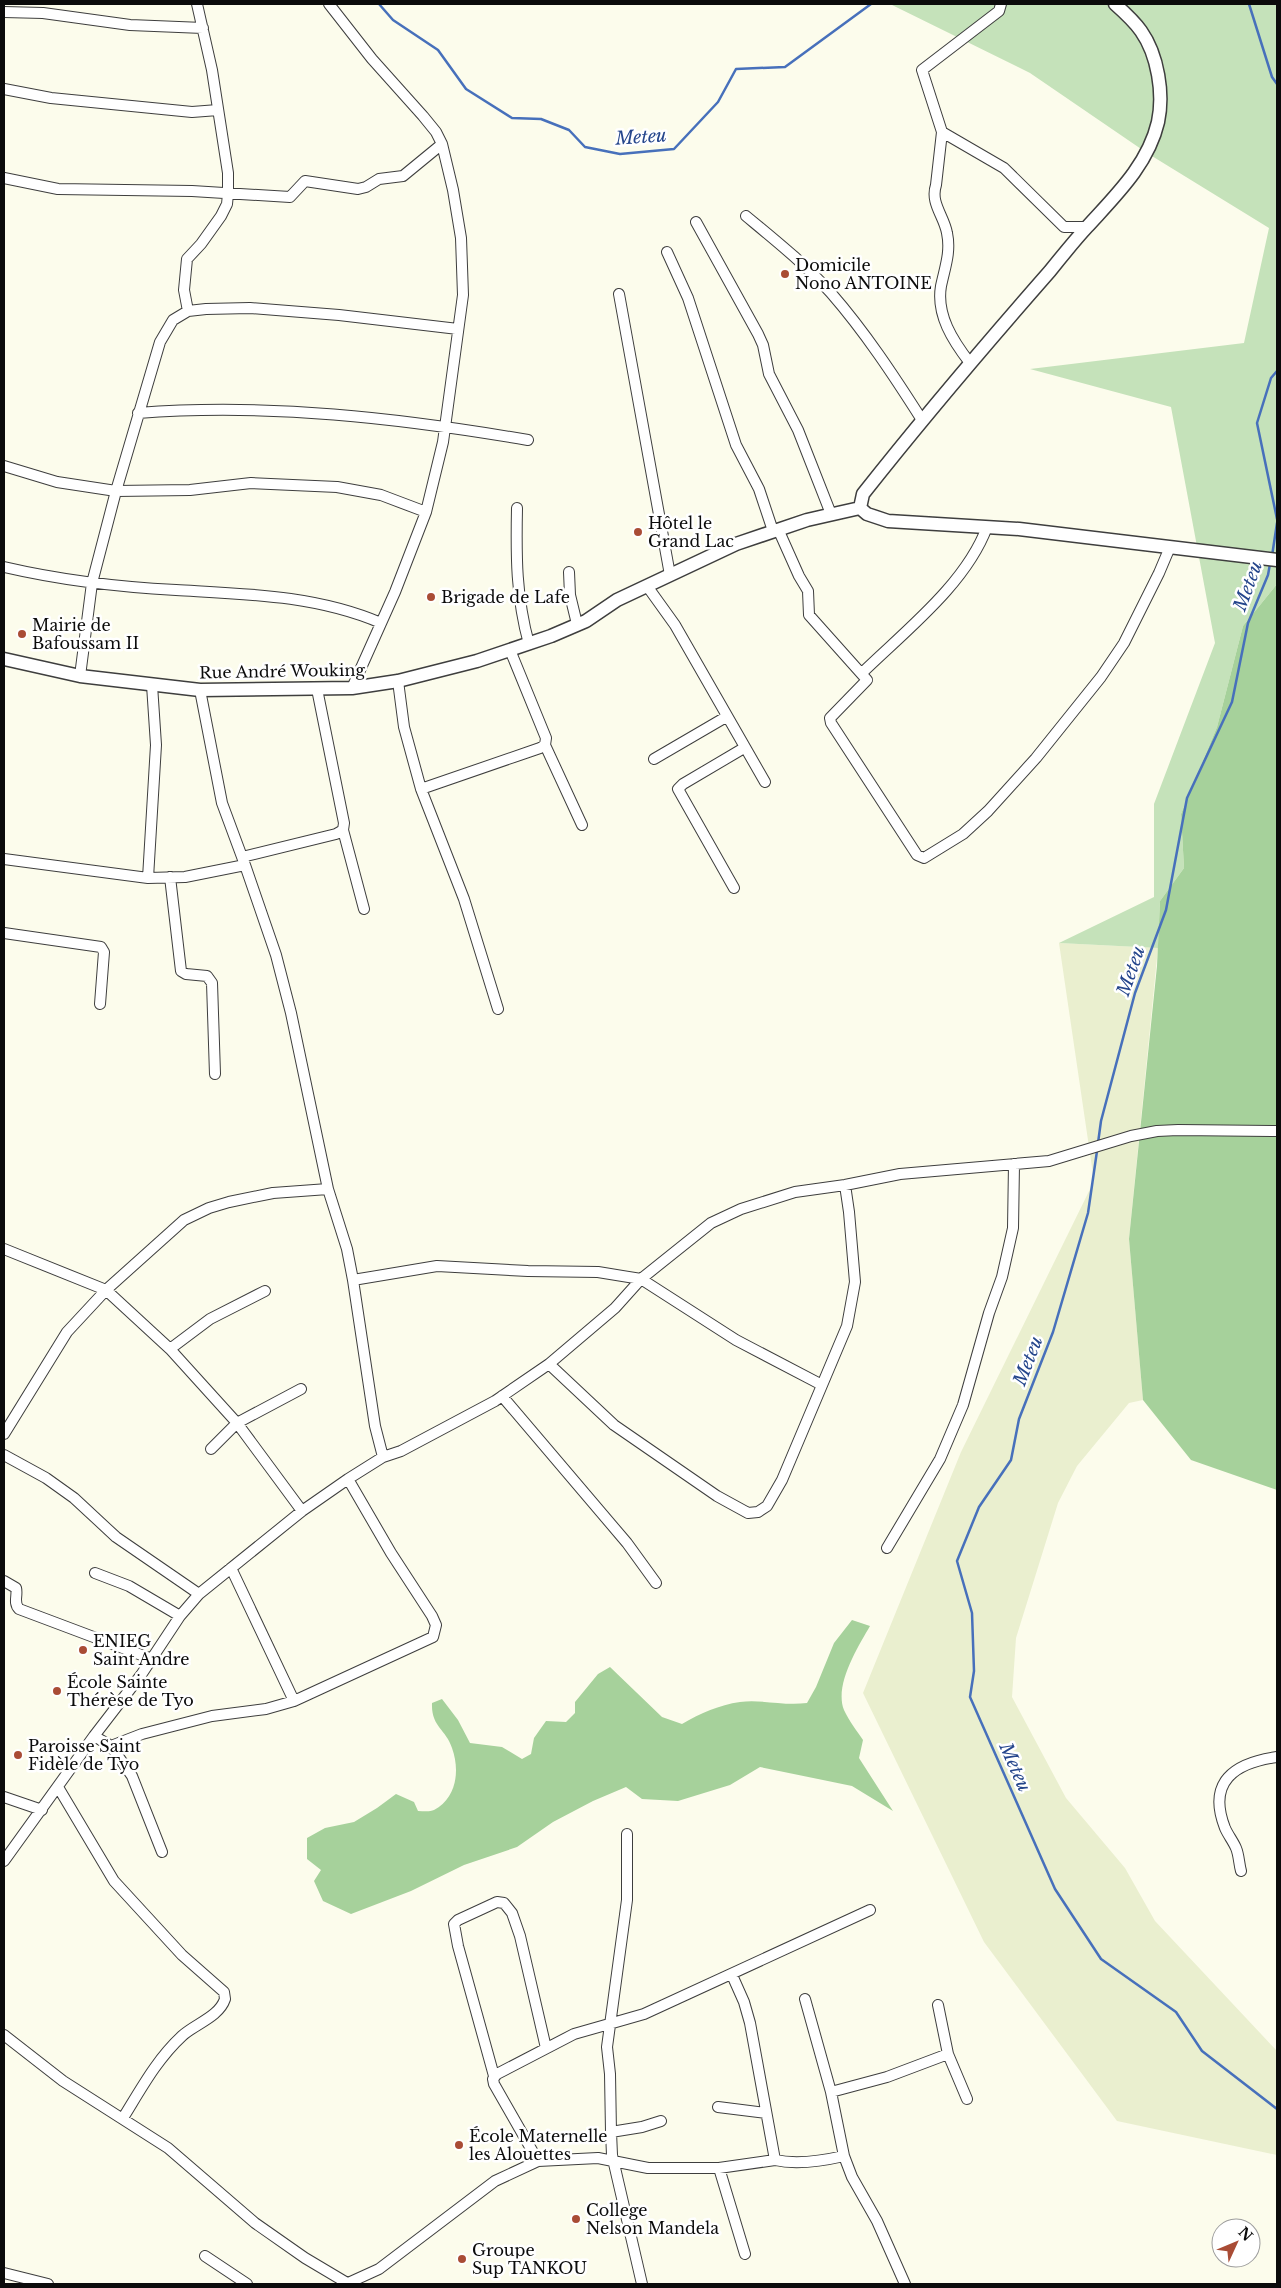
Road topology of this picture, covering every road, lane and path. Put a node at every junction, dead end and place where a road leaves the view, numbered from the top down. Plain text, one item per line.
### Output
1 (198, 4) edge
2 (329, 4) edge
3 (1001, 4) edge
4 (1115, 4) edge
5 (4, 12) edge
6 (203, 28) junction
7 (4, 89) edge
8 (218, 110) junction
9 (942, 132) junction
10 (442, 144) junction
11 (4, 178) edge
12 (228, 194) junction
13 (746, 216) dead end
14 (696, 222) dead end
15 (1087, 227) junction
16 (667, 252) dead end
17 (619, 294) dead end
18 (188, 311) junction
19 (458, 329) junction
20 (970, 363) junction
21 (138, 413) junction
22 (922, 420) junction
23 (444, 425) junction
24 (528, 440) dead end
25 (4, 466) edge
26 (116, 491) junction
27 (517, 508) dead end
28 (860, 508) junction
29 (426, 512) junction
30 (831, 514) junction
31 (987, 527) junction
32 (775, 530) junction
33 (1170, 547) junction
34 (1277, 560) edge
35 (4, 566) edge
36 (569, 572) dead end
37 (670, 575) junction
38 (92, 583) junction
39 (646, 586) junction
40 (381, 622) junction
41 (577, 624) junction
42 (529, 644) junction
43 (510, 650) junction
44 (4, 659) edge
45 (862, 673) junction
46 (80, 676) junction
47 (398, 682) junction
48 (152, 685) junction
49 (352, 688) junction
50 (200, 690) junction
51 (317, 690) junction
52 (726, 717) junction
53 (545, 745) junction
54 (744, 748) junction
55 (654, 759) dead end
56 (765, 782) dead end
57 (421, 789) junction
58 (582, 825) dead end
59 (343, 830) junction
60 (4, 858) edge
61 (244, 861) junction
62 (170, 877) junction
63 (148, 878) junction
64 (734, 888) dead end
65 (364, 909) dead end
66 (4, 933) edge
67 (100, 1004) dead end
68 (498, 1010) dead end
69 (215, 1074) dead end
70 (1277, 1131) edge
71 (1014, 1164) junction
72 (845, 1185) junction
73 (328, 1189) junction
74 (4, 1249) edge
75 (642, 1279) junction
76 (353, 1280) junction
77 (106, 1290) junction
78 (265, 1291) dead end
79 (170, 1349) junction
80 (549, 1364) junction
81 (822, 1385) junction
82 (300, 1389) dead end
83 (502, 1396) junction
84 (237, 1423) junction
85 (4, 1434) edge
86 (211, 1449) dead end
87 (4, 1455) edge
88 (383, 1457) junction
89 (348, 1479) junction
90 (302, 1511) junction
91 (888, 1548) dead end
92 (231, 1568) junction
93 (95, 1573) dead end
94 (4, 1581) edge
95 (656, 1583) dead end
96 (199, 1594) junction
97 (180, 1616) junction
98 (152, 1659) junction
99 (294, 1701) junction
100 (94, 1736) junction
101 (111, 1746) junction
102 (1277, 1757) edge
103 (58, 1787) junction
104 (4, 1797) edge
105 (42, 1810) junction
106 (627, 1834) dead end
107 (162, 1852) dead end
108 (4, 1861) edge
109 (1241, 1871) dead end
110 (870, 1910) dead end
111 (732, 1975) junction
112 (805, 1999) dead end
113 (938, 2005) dead end
114 (608, 2025) junction
115 (4, 2035) edge
116 (546, 2048) junction
117 (948, 2054) junction
118 (494, 2076) junction
119 (831, 2092) junction
120 (967, 2099) dead end
121 (718, 2107) dead end
122 (766, 2113) junction
123 (123, 2118) junction
124 (661, 2121) dead end
125 (611, 2132) junction
126 (844, 2156) junction
127 (775, 2160) junction
128 (538, 2161) junction
129 (614, 2162) junction
130 (719, 2168) junction
131 (745, 2254) dead end
132 (205, 2256) dead end
133 (4, 2273) edge
134 (48, 2284) edge
135 (247, 2284) edge
136 (346, 2284) edge
137 (642, 2284) edge
138 (905, 2284) edge

1 - 6 street
2 - 10 street
3 - 9 street
4 - 15 street
5 - 6 street
6 - 8 street
7 - 8 street
8 - 12 street
9 - 15 street
9 - 20 street
10 - 12 street
10 - 19 street
11 - 12 street
12 - 18 street
13 - 22 street
14 - 30 street
15 - 20 street
16 - 32 street
17 - 37 street
18 - 19 street
18 - 21 street
19 - 23 street
20 - 22 street
21 - 23 street
21 - 26 street
22 - 28 street
23 - 24 street
23 - 29 street
25 - 26 street
26 - 29 street
26 - 38 street
27 - 42 street
28 - 30 street, Rue André Wouking
28 - 31 street
29 - 40 street
30 - 32 street, Rue André Wouking
31 - 33 street
31 - 45 street
32 - 37 street, Rue André Wouking
32 - 45 street
33 - 34 street
33 - 45 street
35 - 38 street
36 - 41 street
37 - 39 street, Rue André Wouking
38 - 40 street
38 - 46 street
39 - 41 street, Rue André Wouking
39 - 52 street
40 - 49 street
41 - 42 street, Rue André Wouking
42 - 43 street, Rue André Wouking
43 - 47 street, Rue André Wouking
43 - 53 street
44 - 46 street, Rue André Wouking
46 - 48 street, Rue André Wouking
47 - 49 street, Rue André Wouking
47 - 57 street
48 - 50 street, Rue André Wouking
48 - 63 street
49 - 51 street, Rue André Wouking
50 - 51 street, Rue André Wouking
50 - 61 street
51 - 59 street
52 - 54 street
52 - 55 street
53 - 57 street
53 - 58 street
54 - 56 street
54 - 64 street
57 - 68 street
59 - 61 street
59 - 65 street
60 - 63 street
61 - 62 street
61 - 73 street
62 - 63 street
62 - 69 street
66 - 67 street
70 - 71 street
71 - 72 street
71 - 91 street
72 - 75 street
72 - 81 street
73 - 76 street
73 - 77 street
74 - 77 street
75 - 76 street
75 - 80 street
75 - 81 street
76 - 88 street
77 - 79 street
77 - 85 street
78 - 79 street
79 - 84 street
80 - 81 street
80 - 83 street
82 - 84 street
83 - 88 street
83 - 95 street
84 - 86 street
84 - 90 street
87 - 96 street
88 - 89 street
89 - 90 street
89 - 99 street
90 - 92 street
92 - 96 street
92 - 99 street
93 - 97 street
94 - 98 street
96 - 97 street
97 - 98 street
98 - 100 street
99 - 101 street
100 - 101 street
100 - 103 street
101 - 107 street
102 - 109 street
103 - 105 street
103 - 123 street
104 - 105 street
105 - 108 street
106 - 114 street
110 - 111 street
111 - 114 street
111 - 122 street
112 - 119 street
113 - 117 street
114 - 116 street
114 - 125 street
115 - 123 street
116 - 118 street
116 - 118 street
117 - 119 street
117 - 120 street
118 - 128 street
119 - 126 street
121 - 122 street
122 - 127 street
123 - 136 street
124 - 125 street
125 - 129 street
126 - 127 street
126 - 138 street
127 - 130 street
128 - 129 street
128 - 136 street
129 - 130 street
129 - 137 street
130 - 131 street
132 - 135 street
133 - 134 street

